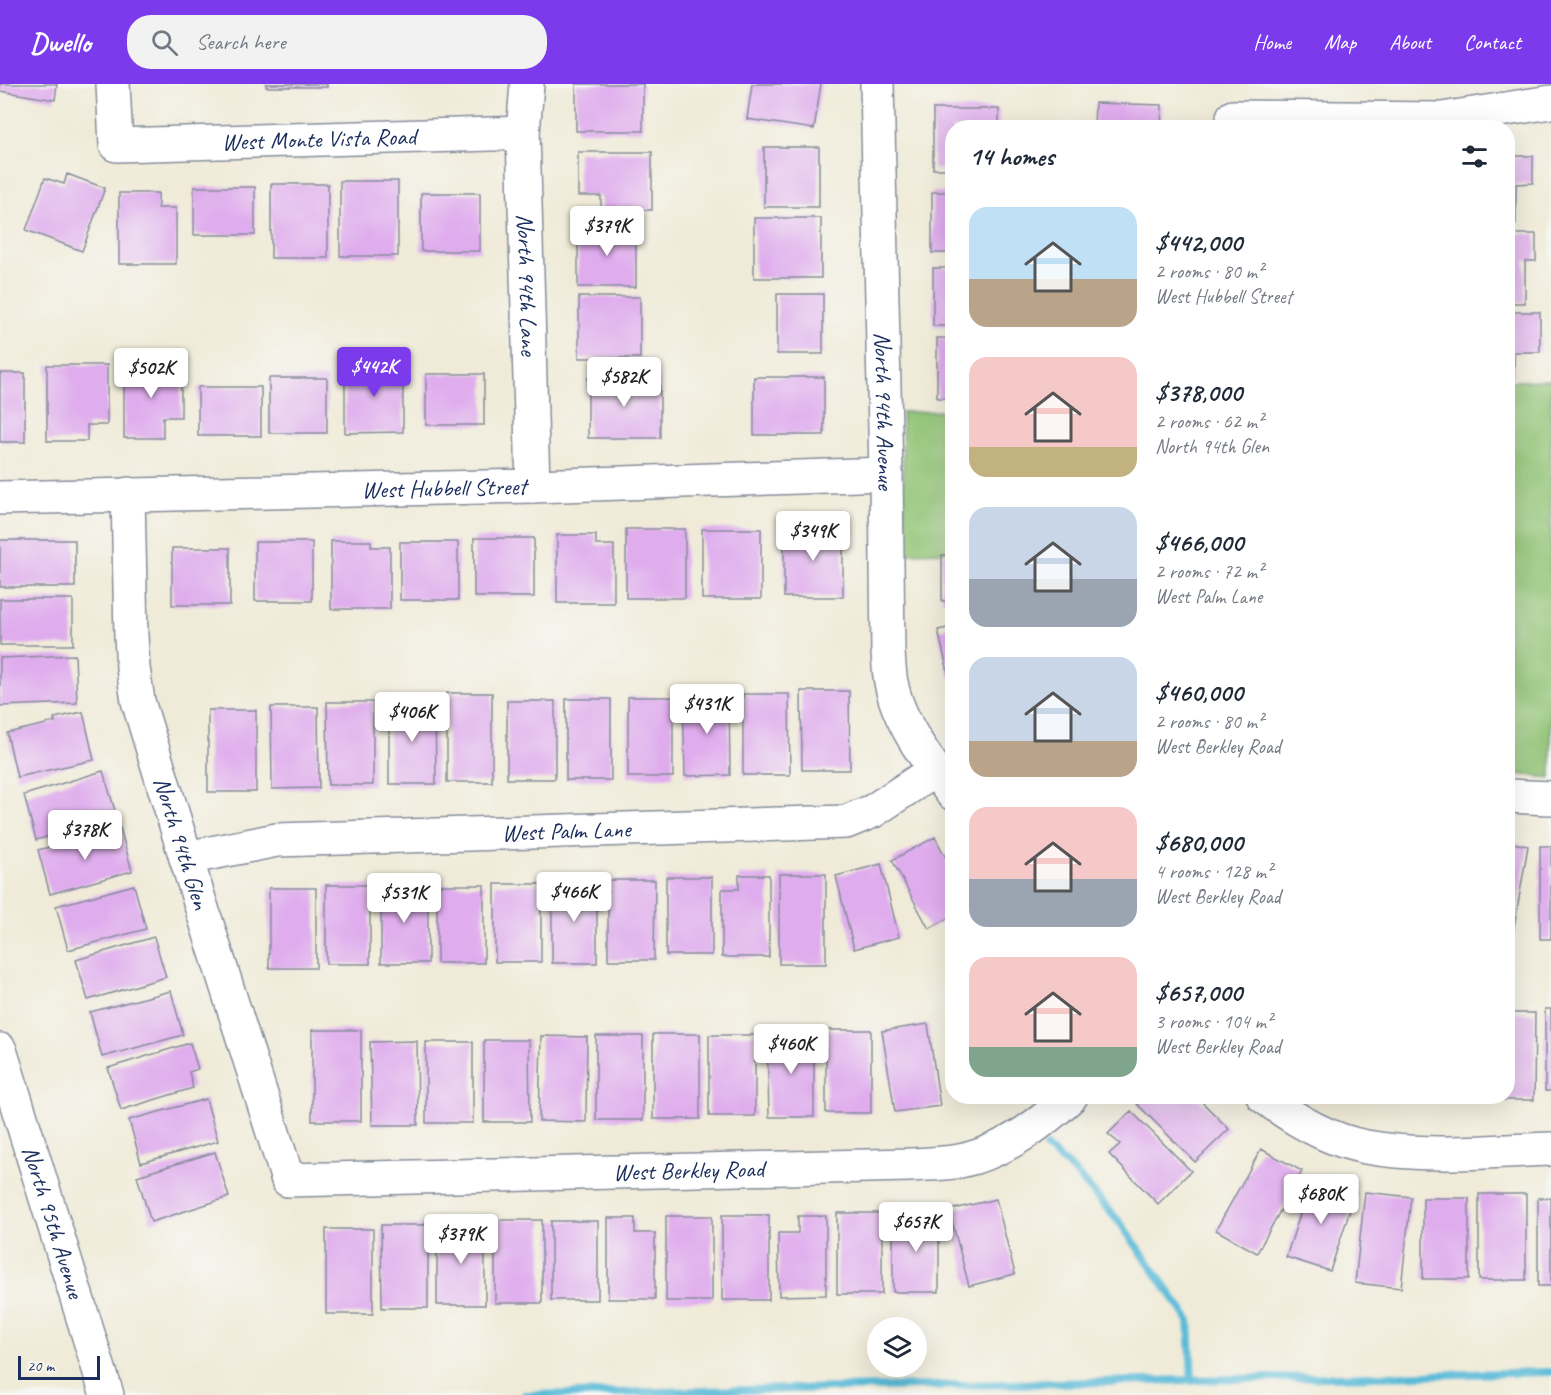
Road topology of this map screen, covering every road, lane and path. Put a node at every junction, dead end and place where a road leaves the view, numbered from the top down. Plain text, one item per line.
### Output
1 (113, 84) edge
2 (527, 84) edge
3 (877, 84) edge
4 (1551, 102) edge
5 (1372, 120) edge
6 (523, 133) junction
7 (886, 474) junction
8 (533, 486) junction
9 (128, 494) junction
10 (0, 498) edge
11 (944, 782) edge
12 (1515, 796) edge
13 (1551, 798) edge
14 (186, 858) junction
15 (0, 1050) edge
16 (1062, 1104) edge
17 (1274, 1104) edge
18 (1551, 1149) edge
19 (288, 1180) joint
20 (107, 1395) edge

1 - 6 street, West Monte Vista Road
2 - 6 street, North 94th Lane
3 - 7 street, North 94th Avenue
4 - 5 street
6 - 8 street, North 94th Lane
7 - 8 street, West Hubbell Street
7 - 11 street, North 94th Avenue
8 - 9 street, West Hubbell Street
9 - 10 street, West Hubbell Street
9 - 14 street, North 94th Glen
11 - 14 street, West Palm Lane
12 - 13 street
14 - 19 street, North 94th Glen
15 - 20 street, North 95th Avenue
16 - 19 street, West Berkley Road
17 - 18 street

